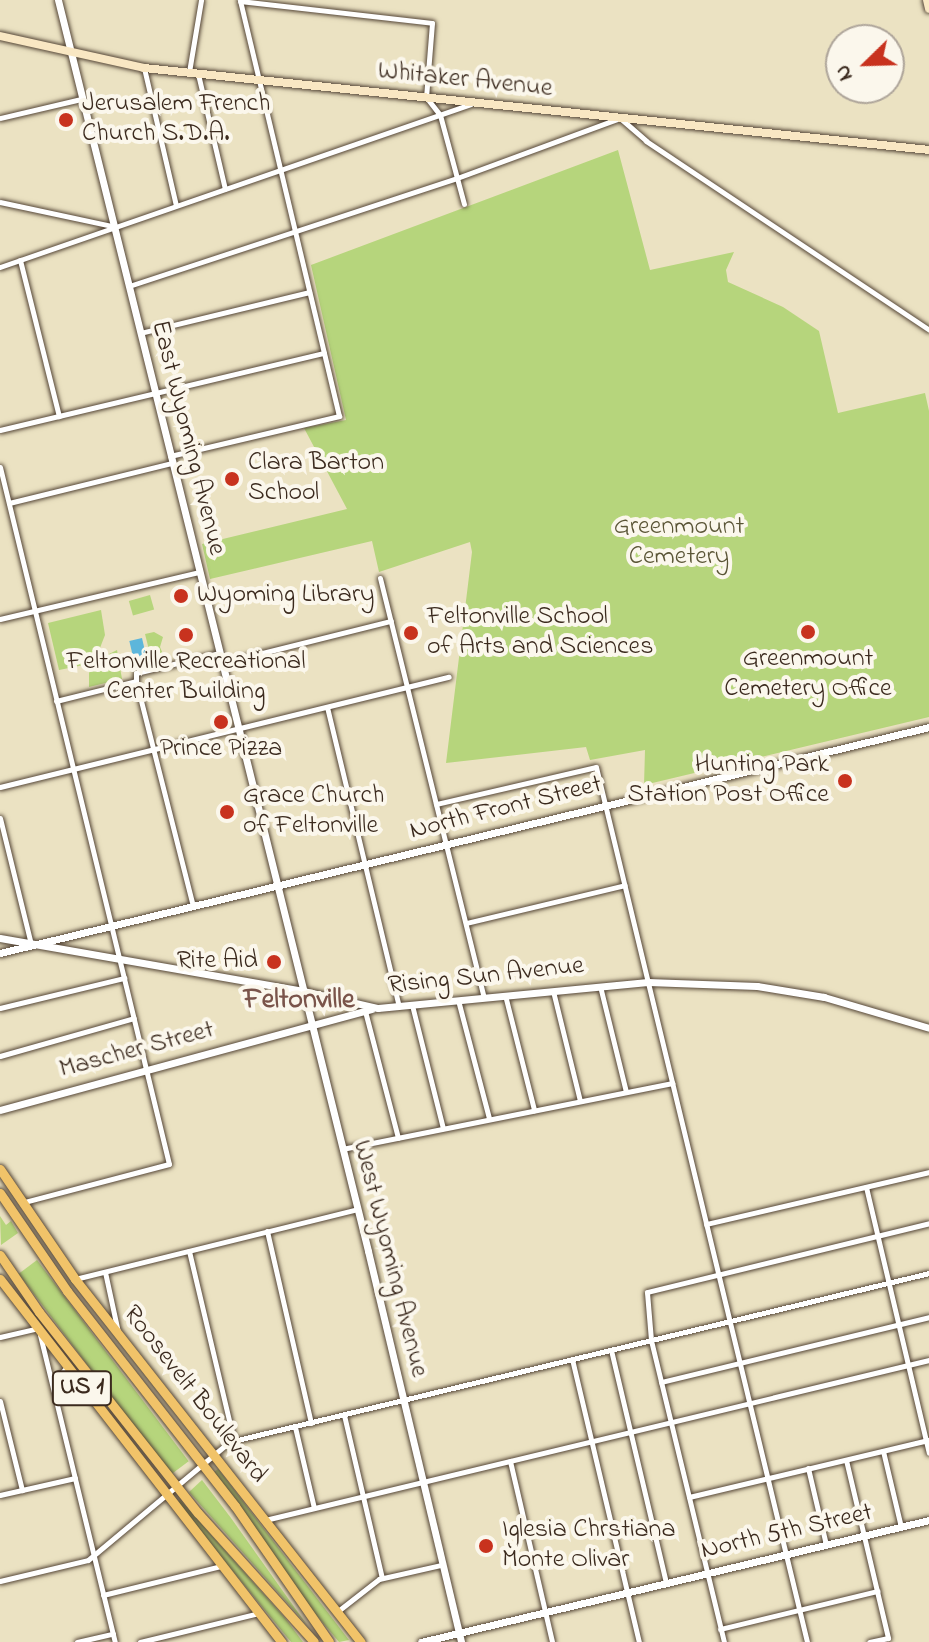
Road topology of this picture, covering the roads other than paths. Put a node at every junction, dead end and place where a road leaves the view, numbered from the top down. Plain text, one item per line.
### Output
1 (58, 0) edge
2 (201, 0) edge
3 (240, 0) edge
4 (927, 0) edge
5 (929, 9) edge
6 (0, 36) edge
7 (71, 53) junction
8 (144, 68) junction
9 (194, 73) junction
10 (259, 81) junction
11 (426, 97) junction
12 (81, 99) junction
13 (476, 103) junction
14 (440, 115) junction
15 (0, 118) edge
16 (620, 118) junction
17 (929, 150) edge
18 (280, 170) junction
19 (457, 178) junction
20 (225, 189) junction
21 (0, 202) edge
22 (464, 204) dead end
23 (176, 205) junction
24 (113, 227) junction
25 (295, 231) junction
26 (20, 260) junction
27 (0, 267) edge
28 (129, 286) junction
29 (309, 292) junction
30 (929, 330) edge
31 (140, 333) junction
32 (324, 353) junction
33 (155, 393) junction
34 (59, 416) junction
35 (0, 430) edge
36 (171, 460) junction
37 (0, 467) edge
38 (9, 503) junction
39 (199, 572) junction
40 (380, 578) dead end
41 (34, 610) junction
42 (0, 619) edge
43 (391, 621) junction
44 (219, 653) junction
45 (221, 663) junction
46 (449, 677) dead end
47 (136, 681) junction
48 (407, 687) junction
49 (56, 701) junction
50 (327, 707) junction
51 (929, 727) edge
52 (238, 729) junction
53 (153, 749) junction
54 (74, 769) junction
55 (0, 787) edge
56 (436, 804) junction
57 (606, 806) junction
58 (0, 818) edge
59 (446, 844) junction
60 (364, 864) junction
61 (625, 885) junction
62 (277, 886) junction
63 (193, 906) junction
64 (466, 923) junction
65 (112, 925) junction
66 (0, 938) edge
67 (31, 945) junction
68 (0, 953) edge
69 (120, 959) junction
70 (124, 978) junction
71 (648, 982) junction
72 (600, 986) junction
73 (552, 990) junction
74 (303, 991) junction
75 (505, 995) junction
76 (484, 997) junction
77 (458, 1000) junction
78 (412, 1005) junction
79 (399, 1006) junction
80 (0, 1008) edge
81 (378, 1008) junction
82 (365, 1010) junction
83 (134, 1018) junction
84 (311, 1024) junction
85 (929, 1028) edge
86 (0, 1056) edge
87 (146, 1068) junction
88 (672, 1083) junction
89 (626, 1092) junction
90 (580, 1101) junction
91 (0, 1110) edge
92 (534, 1110) junction
93 (489, 1118) junction
94 (443, 1128) junction
95 (398, 1138) junction
96 (342, 1149) junction
97 (0, 1169) edge
98 (929, 1172) edge
99 (705, 1174) dead end
100 (695, 1177) junction
101 (866, 1187) junction
102 (0, 1193) edge
103 (22, 1202) junction
104 (357, 1209) junction
105 (929, 1223) edge
106 (706, 1224) junction
107 (267, 1231) junction
108 (877, 1236) junction
109 (189, 1251) junction
110 (3, 1259) edge
111 (105, 1272) junction
112 (718, 1273) junction
113 (929, 1273) edge
114 (0, 1279) edge
115 (75, 1279) junction
116 (889, 1283) junction
117 (84, 1313) junction
118 (929, 1317) edge
119 (730, 1321) junction
120 (898, 1324) junction
121 (37, 1331) junction
122 (0, 1337) edge
123 (120, 1337) junction
124 (651, 1340) junction
125 (611, 1350) junction
126 (572, 1359) junction
127 (929, 1360) edge
128 (78, 1361) junction
129 (740, 1362) junction
130 (908, 1365) junction
131 (66, 1368) junction
132 (661, 1382) junction
133 (53, 1384) junction
134 (0, 1401) edge
135 (403, 1401) junction
136 (750, 1403) junction
137 (100, 1411) junction
138 (344, 1415) junction
139 (670, 1422) junction
140 (311, 1423) junction
141 (295, 1427) junction
142 (630, 1432) junction
143 (928, 1440) edge
144 (234, 1441) junction
145 (591, 1441) junction
146 (883, 1451) junction
147 (929, 1453) edge
148 (213, 1455) junction
149 (846, 1460) junction
150 (510, 1461) junction
151 (203, 1464) junction
152 (808, 1468) junction
153 (75, 1478) junction
154 (768, 1478) junction
155 (422, 1482) junction
156 (177, 1487) junction
157 (22, 1490) junction
158 (0, 1495) edge
159 (167, 1495) junction
160 (363, 1496) junction
161 (689, 1497) junction
162 (314, 1508) junction
163 (264, 1520) junction
164 (929, 1520) edge
165 (901, 1527) junction
166 (864, 1535) junction
167 (826, 1545) junction
168 (786, 1555) junction
169 (94, 1556) junction
170 (441, 1565) junction
171 (222, 1566) junction
172 (706, 1573) junction
173 (382, 1578) junction
174 (1, 1579) edge
175 (666, 1583) junction
176 (877, 1591) junction
177 (628, 1592) junction
178 (103, 1595) junction
179 (800, 1610) junction
180 (337, 1612) junction
181 (545, 1612) junction
182 (260, 1613) junction
183 (720, 1629) junction
184 (113, 1634) junction
185 (460, 1638) edge
186 (77, 1642) edge
187 (115, 1642) edge
188 (140, 1642) edge
189 (282, 1642) edge
190 (314, 1642) edge
191 (329, 1642) edge
192 (361, 1642) edge
193 (421, 1642) edge
194 (552, 1642) edge
195 (639, 1642) edge
196 (724, 1642) edge
197 (807, 1642) edge
198 (869, 1642) edge

1 - 7 street, East Wyoming Avenue
2 - 9 street
3 - 10 street
3 - 11 street
4 - 5 main road
6 - 7 main road, Whitaker Avenue
7 - 8 main road, Whitaker Avenue
7 - 12 street, East Wyoming Avenue
8 - 9 main road, Whitaker Avenue
8 - 23 street
9 - 10 main road, Whitaker Avenue
9 - 20 street
10 - 11 main road, Whitaker Avenue
10 - 18 street
11 - 13 main road, Whitaker Avenue
11 - 14 street
12 - 15 street
12 - 24 street, East Wyoming Avenue
13 - 14 street
13 - 16 main road, Whitaker Avenue
14 - 18 street
14 - 19 street
16 - 17 main road, Whitaker Avenue
16 - 19 street
16 - 30 street
18 - 20 street
18 - 25 street
19 - 22 street
19 - 25 street
20 - 23 street
21 - 24 street
23 - 24 street
24 - 26 street
24 - 28 street, East Wyoming Avenue
25 - 28 street
25 - 29 street
26 - 27 street
26 - 34 street
28 - 31 street, East Wyoming Avenue
29 - 31 street
29 - 32 street
31 - 33 street, East Wyoming Avenue
32 - 33 street
32 - 36 street
33 - 34 street
33 - 36 street, East Wyoming Avenue
34 - 35 street
36 - 38 street
36 - 39 street, East Wyoming Avenue
37 - 38 street
38 - 41 street
39 - 41 street
39 - 44 street, East Wyoming Avenue
40 - 43 street
41 - 42 street
41 - 49 street
43 - 45 street
43 - 48 street
44 - 45 street, East Wyoming Avenue
44 - 47 street
45 - 52 street, East Wyoming Avenue
46 - 48 street
47 - 49 street
47 - 53 street
48 - 50 street
48 - 56 street
49 - 54 street
50 - 52 street
50 - 60 street
51 - 57 street, North Front Street
52 - 53 street
52 - 62 street, East Wyoming Avenue
53 - 54 street
53 - 63 street
54 - 55 street
54 - 65 street
56 - 57 street
56 - 59 street
57 - 59 street, North Front Street
57 - 61 street
58 - 67 street
59 - 60 street, North Front Street
59 - 64 street
60 - 62 street, North Front Street
60 - 79 street
61 - 64 street
61 - 71 street
62 - 63 street, North Front Street
62 - 74 street, West Wyoming Avenue
63 - 65 street, North Front Street
64 - 76 street
65 - 67 street, North Front Street
65 - 69 street
66 - 67 street, Rising Sun Avenue
67 - 68 street, North Front Street
67 - 69 street, Rising Sun Avenue
69 - 70 street
69 - 74 street, Rising Sun Avenue
70 - 80 street
70 - 83 street
71 - 72 street, Rising Sun Avenue
71 - 85 street, Rising Sun Avenue
71 - 88 street
72 - 73 street, Rising Sun Avenue
72 - 89 street
73 - 75 street, Rising Sun Avenue
73 - 90 street
74 - 81 street, Rising Sun Avenue
74 - 84 street, West Wyoming Avenue
75 - 76 street, Rising Sun Avenue
75 - 92 street
76 - 77 street, Rising Sun Avenue
77 - 78 street, Rising Sun Avenue
77 - 93 street
78 - 79 street, Rising Sun Avenue
78 - 94 street
79 - 81 street, Rising Sun Avenue
81 - 82 street, Mascher Street
82 - 84 street, Mascher Street
82 - 95 street
83 - 86 street
83 - 87 street
84 - 87 street, Mascher Street
84 - 96 street, West Wyoming Avenue
87 - 91 street, Mascher Street
87 - 103 street
88 - 89 street
88 - 100 street
89 - 90 street
90 - 92 street
92 - 93 street
93 - 94 street
94 - 95 street
95 - 96 street
96 - 104 street, West Wyoming Avenue
97 - 103 highway, Roosevelt Boulevard / US 1
98 - 101 street
99 - 100 street
100 - 106 street
101 - 106 street
101 - 108 street
102 - 117 highway, Roosevelt Boulevard / US 1
103 - 115 highway, Roosevelt Boulevard / US 1
104 - 107 street
104 - 135 street, West Wyoming Avenue
105 - 108 street
106 - 112 street
107 - 109 street
107 - 140 street
108 - 112 street
108 - 116 street
109 - 111 street
109 - 144 street
110 - 128 highway, US 1
111 - 115 street
111 - 123 street
112 - 119 street
112 - 124 street
113 - 116 street
114 - 121 highway, US 1
115 - 123 highway, Roosevelt Boulevard / US 1
116 - 119 street
116 - 120 street
117 - 123 highway
117 - 151 highway, Roosevelt Boulevard / US 1
118 - 120 street
119 - 124 street
119 - 129 street
120 - 129 street
120 - 130 street
121 - 122 street
121 - 131 highway, US 1
121 - 133 street
123 - 148 highway, Roosevelt Boulevard / US 1
124 - 125 street
124 - 132 street
125 - 126 street
125 - 142 street
126 - 135 street
126 - 145 street
127 - 130 street
128 - 137 highway
128 - 156 highway, US 1
129 - 132 street
129 - 136 street
130 - 136 street
130 - 143 street
131 - 133 street
131 - 137 highway, US 1
132 - 139 street
133 - 153 street
134 - 157 street
135 - 138 street
135 - 155 street, West Wyoming Avenue
136 - 139 street
136 - 154 street
137 - 159 highway, US 1
138 - 140 street
138 - 160 street
139 - 142 street
139 - 161 street
140 - 141 street
141 - 144 street
141 - 162 street
142 - 145 street
142 - 175 street
143 - 146 street
143 - 147 street
144 - 148 street
145 - 150 street
145 - 177 street
146 - 149 street
146 - 165 street
148 - 151 street
148 - 163 highway, Roosevelt Boulevard / US 1
149 - 152 street
149 - 166 street
150 - 155 street
150 - 181 street
151 - 156 street
151 - 191 highway, Roosevelt Boulevard / US 1
152 - 154 street
152 - 167 street
153 - 157 street
153 - 169 street
154 - 161 street
154 - 168 street
155 - 160 street
155 - 170 street, West Wyoming Avenue
156 - 159 street
156 - 190 highway, US 1
157 - 158 street
159 - 169 street
159 - 171 highway, US 1
160 - 162 street
160 - 173 street
161 - 172 street
162 - 163 street
163 - 180 highway, Roosevelt Boulevard / US 1
164 - 165 street, North 5th Street
165 - 166 street, North 5th Street
166 - 167 street, North 5th Street
166 - 176 street
167 - 168 street, North 5th Street
168 - 172 street, North 5th Street
168 - 179 street
169 - 174 street
169 - 178 street
170 - 173 street
170 - 185 street, West Wyoming Avenue
171 - 178 street
171 - 182 highway, US 1
172 - 175 street, North 5th Street
172 - 183 street
173 - 180 street
175 - 177 street, North 5th Street
176 - 179 street
176 - 198 street
177 - 181 street, North 5th Street
177 - 195 street
178 - 184 street
179 - 183 street
179 - 197 street
180 - 192 highway, Roosevelt Boulevard / US 1
181 - 185 street, North 5th Street
181 - 194 street
182 - 188 street
182 - 189 highway, US 1
183 - 196 street
184 - 186 street
184 - 187 street
185 - 193 street, North 5th Street

